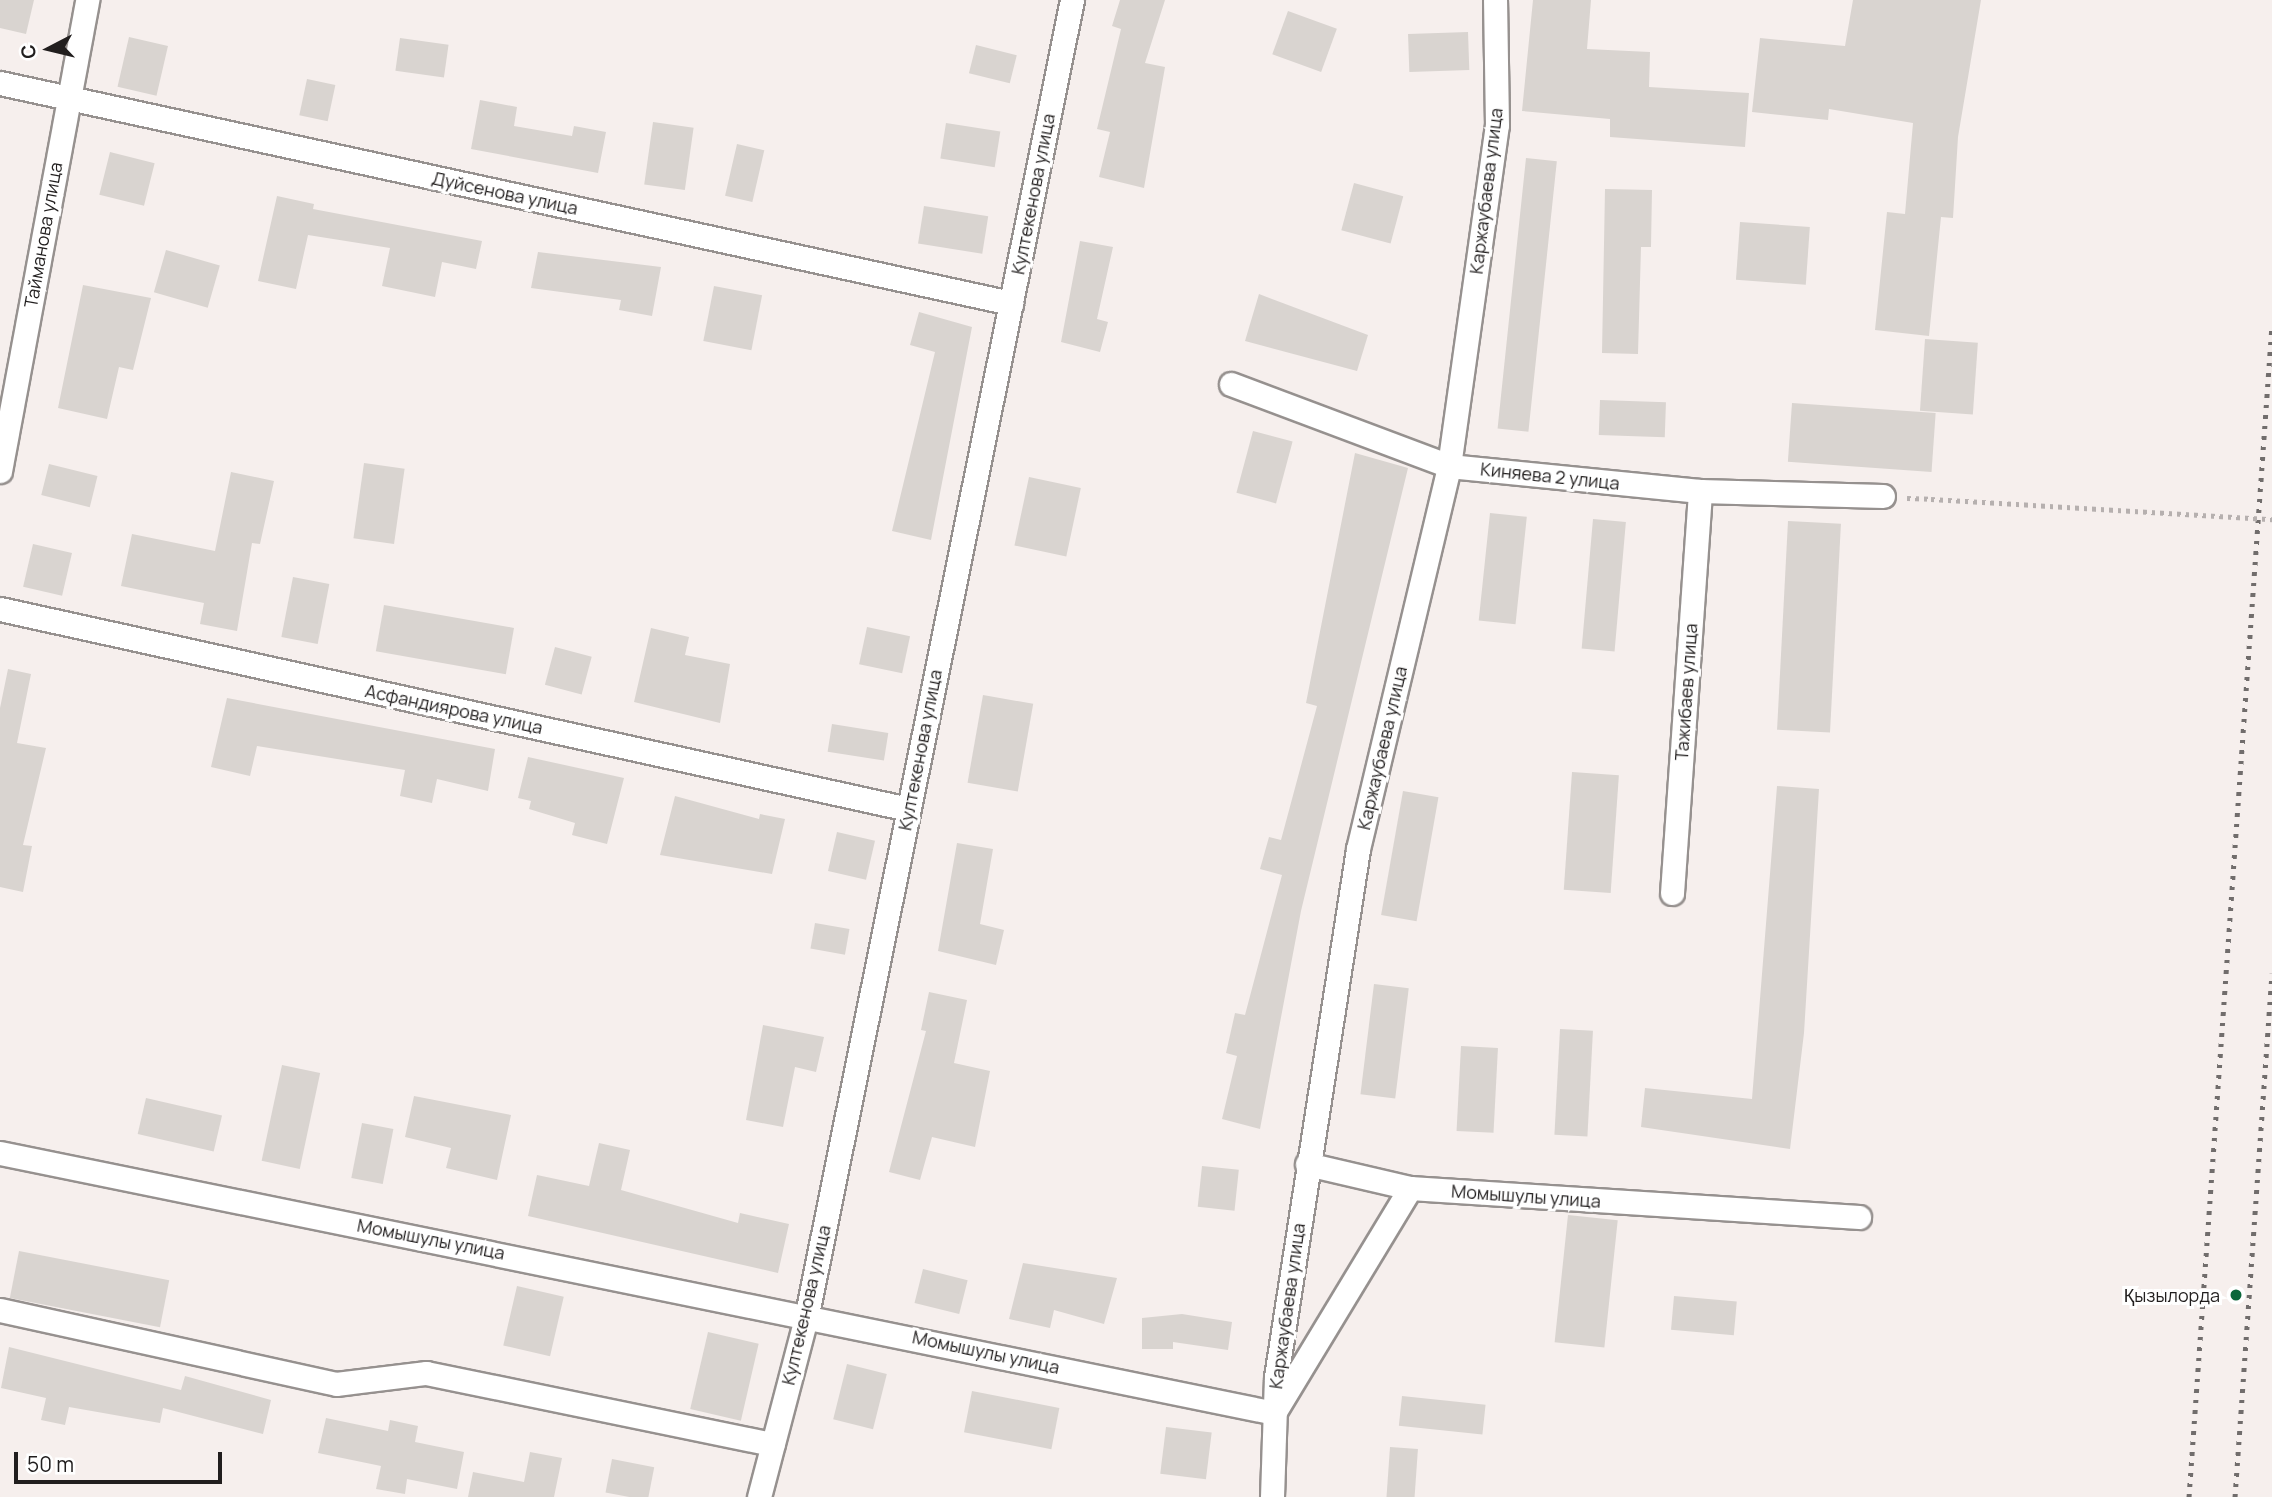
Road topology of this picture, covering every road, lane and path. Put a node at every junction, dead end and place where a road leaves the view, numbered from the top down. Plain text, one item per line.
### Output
1 (87, 0) edge
2 (1072, 0) edge
3 (1495, 0) edge
4 (0, 83) edge
5 (69, 98) junction
6 (1011, 303) junction
7 (1231, 384) dead end
8 (1449, 466) junction
9 (0, 471) edge
10 (1700, 491) junction
11 (1883, 496) dead end
12 (1931, 499) dead end
13 (2272, 519) edge
14 (0, 609) edge
15 (908, 809) junction
16 (1672, 893) dead end
17 (0, 1153) edge
18 (1307, 1164) junction
19 (1410, 1188) junction
20 (1859, 1216) dead end
21 (0, 1310) edge
22 (807, 1314) junction
23 (1274, 1413) junction
24 (773, 1444) junction
25 (759, 1497) edge
26 (1272, 1497) edge

1 - 5 street, Тайманова улица
2 - 6 street, Култекенова улица
3 - 8 street, Каржаубаева улица
4 - 5 street, Дуйсенова улица
5 - 6 street, Дуйсенова улица
5 - 9 street, Тайманова улица
6 - 15 street, Култекенова улица
7 - 8 street, Киняева 2 улица
8 - 10 street, Киняева 2 улица
8 - 18 street, Каржаубаева улица
10 - 11 street, Киняева 2 улица
10 - 16 street, Тажибаев улица
12 - 13 path, bridge
14 - 15 street, Асфандиярова улица
15 - 22 street, Култекенова улица
17 - 22 street, Момышулы улица
18 - 19 street, Момышулы улица
18 - 23 street, Каржаубаева улица
19 - 20 street, Момышулы улица
19 - 23 street
21 - 24 street
22 - 23 street, Момышулы улица
22 - 24 street, Култекенова улица
23 - 26 street, Каржаубаева улица
24 - 25 street, Култекенова улица

